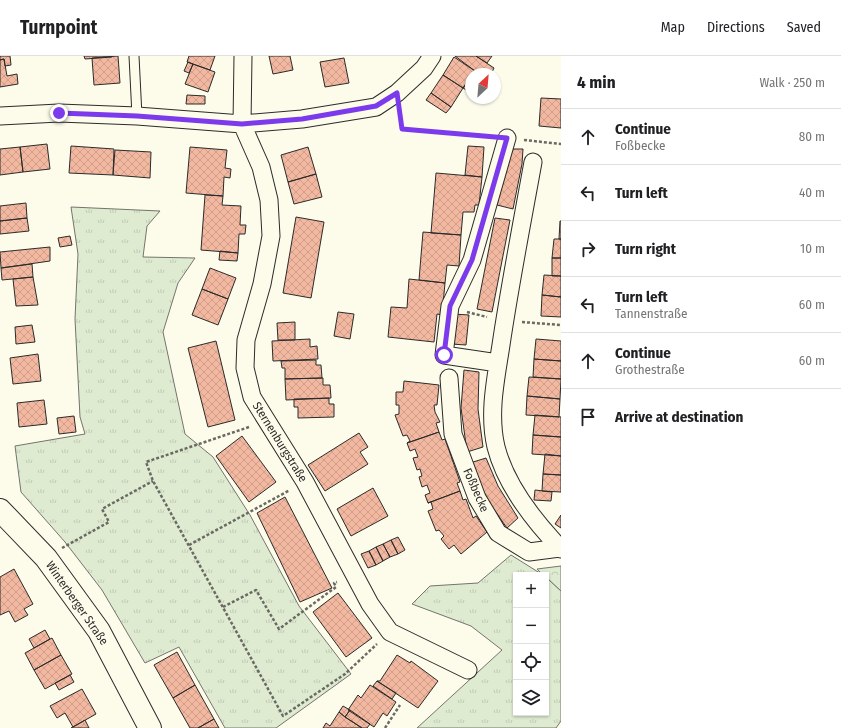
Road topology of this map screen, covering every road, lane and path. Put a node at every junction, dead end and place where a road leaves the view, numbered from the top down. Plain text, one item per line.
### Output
1 (134, 56) edge
2 (243, 56) edge
3 (432, 56) edge
4 (397, 93) junction
5 (0, 116) edge
6 (137, 116) junction
7 (242, 124) junction
8 (507, 138) junction
9 (561, 144) edge
10 (533, 162) dead end
11 (450, 306) junction
12 (504, 321) junction
13 (561, 325) edge
14 (498, 363) junction
15 (449, 378) dead end
16 (266, 420) junction
17 (153, 481) junction
18 (305, 482) junction
19 (0, 510) edge
20 (189, 545) junction
21 (561, 549) edge
22 (46, 558) junction
23 (334, 583) dead end
24 (223, 607) junction
25 (390, 632) junction
26 (468, 670) dead end
27 (400, 705) dead end
28 (150, 728) edge
29 (385, 728) edge

1 - 6 lane
2 - 7 street, Sternenburgstraße
3 - 4 street
4 - 7 street
4 - 8 path
5 - 6 street
6 - 7 street
7 - 16 street, Sternenburgstraße
8 - 9 path
8 - 11 street
10 - 12 street, Foßbecke
11 - 12 path
11 - 14 street
12 - 13 path
12 - 14 street, Foßbecke
14 - 21 street, Foßbecke
15 - 21 street, Foßbecke
16 - 17 path
16 - 18 street, Sternenburgstraße
17 - 20 path
17 - 22 path
18 - 20 path
18 - 25 street, Sternenburgstraße
19 - 22 main road, Winterberger Straße
20 - 24 path
22 - 28 main road, Winterberger Straße
23 - 24 path
24 - 25 path
25 - 26 street, Sternenburgstraße
27 - 29 path

